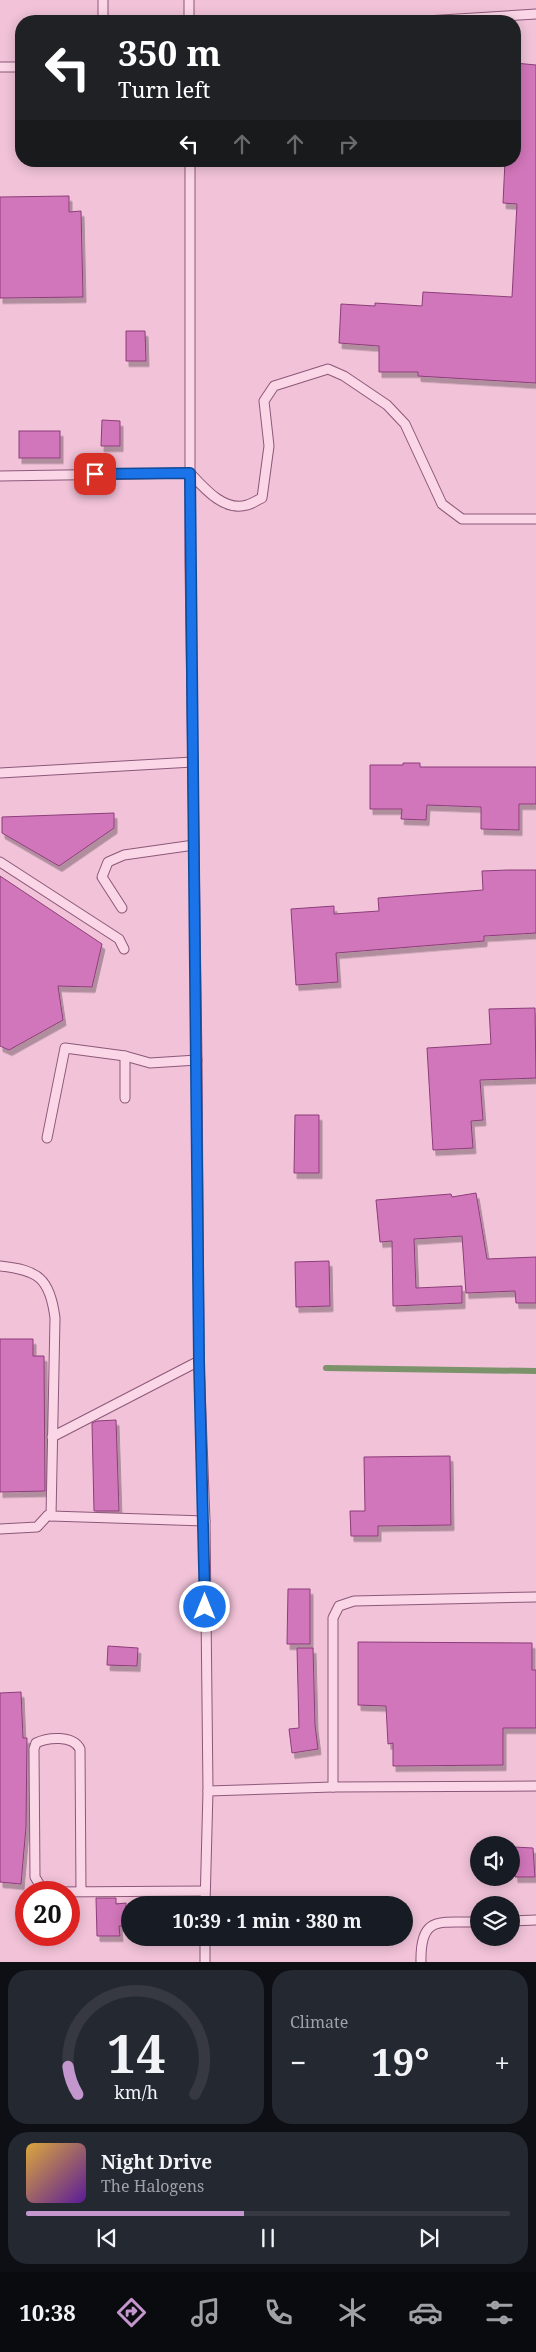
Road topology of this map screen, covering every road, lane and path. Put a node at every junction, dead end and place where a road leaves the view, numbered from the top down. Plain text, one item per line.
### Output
1 (103, 0) edge
2 (189, 0) edge
3 (536, 14) edge
4 (104, 15) edge
5 (189, 15) edge
6 (520, 15) edge
7 (0, 67) edge
8 (15, 67) edge
9 (190, 167) edge
10 (190, 473) junction
11 (0, 476) edge
12 (536, 519) edge
13 (193, 762) junction
14 (0, 773) edge
15 (194, 845) junction
16 (0, 862) edge
17 (122, 908) dead end
18 (124, 949) dead end
19 (125, 1056) junction
20 (197, 1060) junction
21 (125, 1098) dead end
22 (47, 1138) dead end
23 (0, 1266) edge
24 (199, 1361) junction
25 (52, 1437) junction
26 (51, 1516) junction
27 (205, 1520) junction
28 (0, 1529) edge
29 (536, 1597) edge
30 (536, 1786) edge
31 (332, 1787) junction
32 (208, 1791) junction
33 (204, 1891) junction
34 (81, 1892) junction
35 (204, 1896) edge
36 (536, 1920) edge
37 (520, 1921) edge
38 (470, 1922) edge
39 (205, 1946) edge
40 (205, 1962) edge
41 (421, 1962) edge

1 - 4 lane
2 - 5 lane
3 - 6 lane
7 - 8 lane
9 - 10 lane
10 - 11 lane
10 - 12 lane
10 - 13 lane
13 - 14 lane
13 - 15 lane
15 - 17 lane
15 - 20 lane
16 - 18 lane
19 - 20 lane
19 - 21 lane
19 - 22 lane
20 - 24 lane
23 - 25 lane
24 - 25 lane
24 - 27 lane
25 - 26 lane
26 - 27 lane
26 - 28 lane
27 - 32 lane
29 - 31 lane
30 - 31 lane
31 - 32 lane
32 - 33 lane
33 - 34 lane
33 - 35 lane
34 - 34 lane
36 - 37 lane
38 - 41 lane
39 - 40 lane

